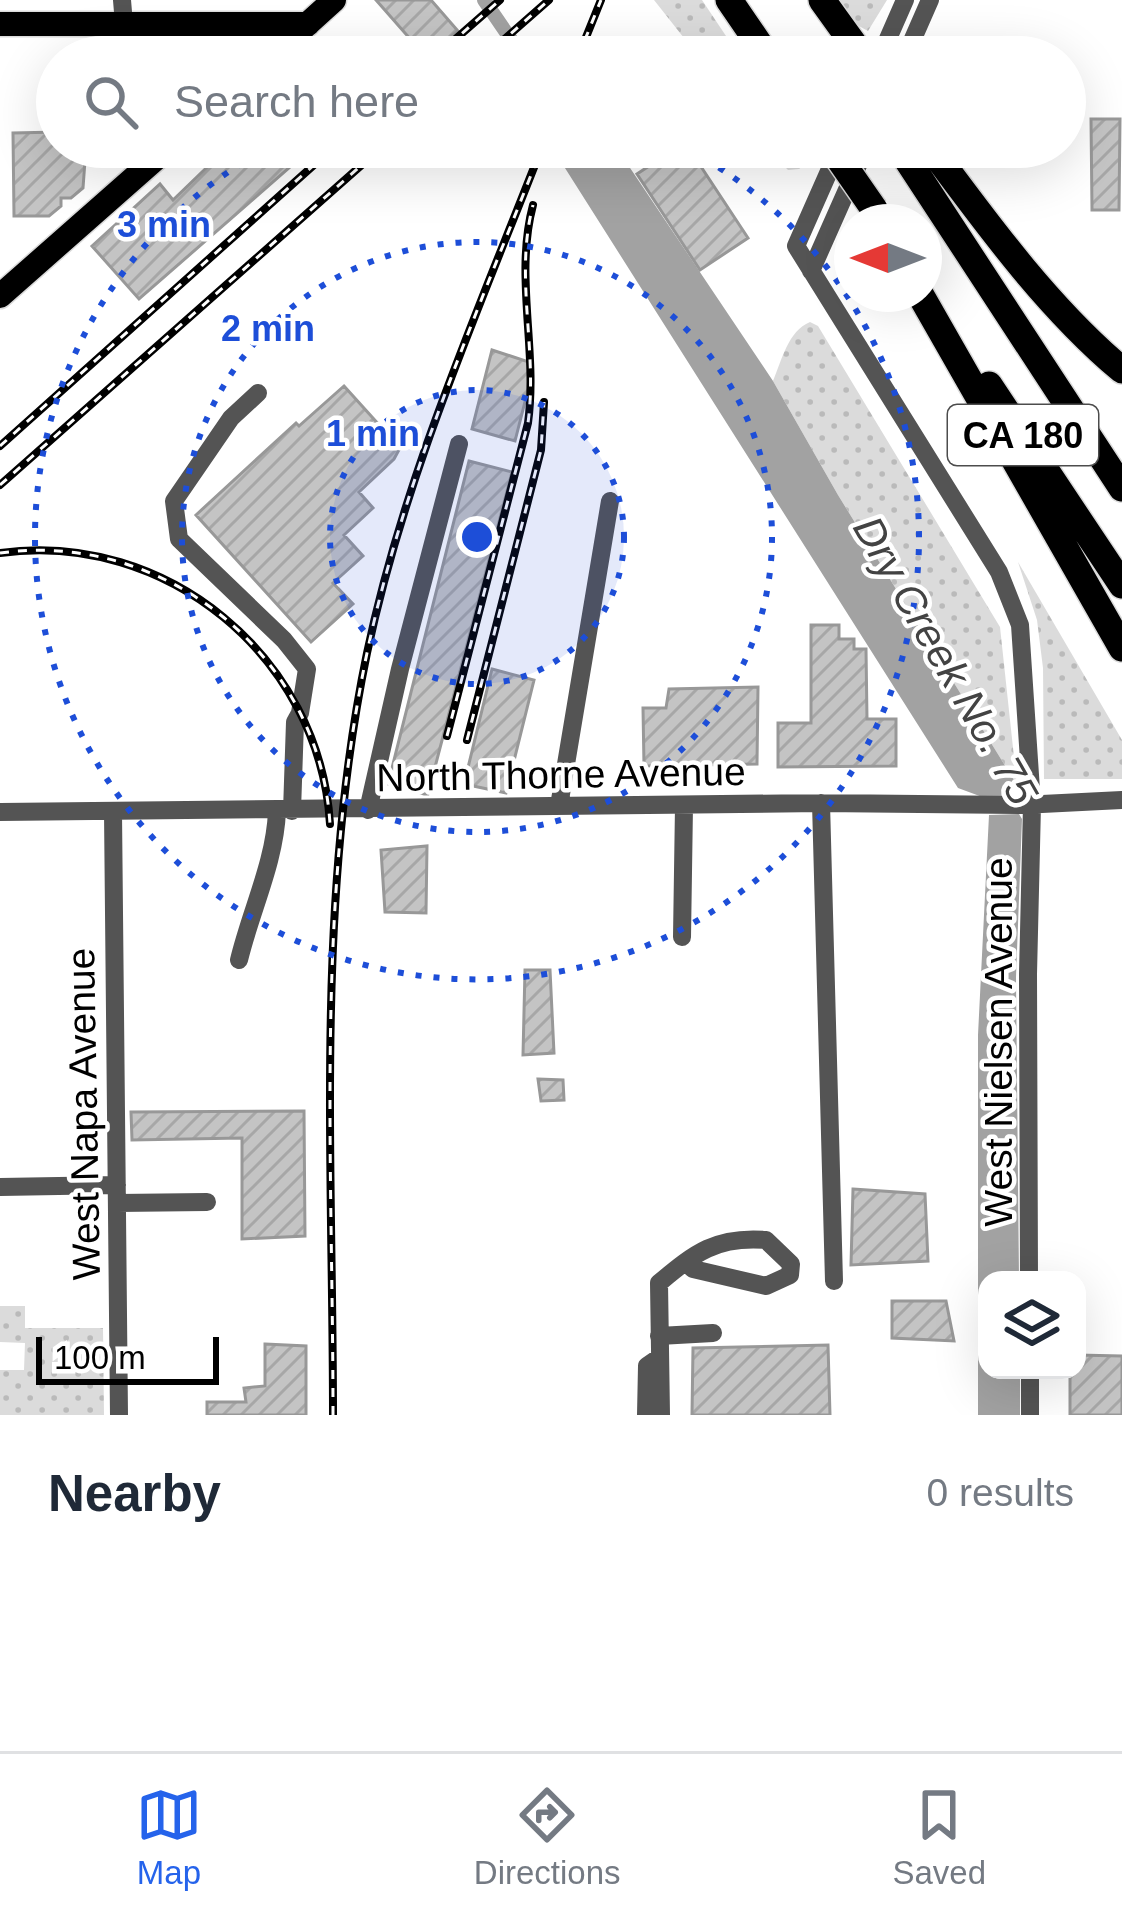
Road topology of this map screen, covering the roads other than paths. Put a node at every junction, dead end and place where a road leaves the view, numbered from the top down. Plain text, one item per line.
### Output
1 (334, 0) edge
2 (729, 0) edge
3 (803, 0) edge
4 (822, 0) edge
5 (905, 0) edge
6 (929, 1) edge
7 (123, 12) edge
8 (0, 24) edge
9 (308, 24) junction
10 (295, 36) edge
11 (754, 36) edge
12 (836, 36) edge
13 (842, 36) edge
14 (889, 36) edge
15 (914, 36) edge
16 (145, 168) edge
17 (831, 168) edge
18 (844, 168) edge
19 (857, 168) edge
20 (913, 168) edge
21 (946, 168) edge
22 (869, 204) edge
23 (811, 271) junction
24 (0, 296) edge
25 (934, 312) edge
26 (937, 312) edge
27 (1122, 374) edge
28 (259, 393) dead end
29 (459, 444) dead end
30 (1122, 488) edge
31 (610, 502) dead end
32 (1074, 561) junction
33 (1122, 585) edge
34 (1122, 637) edge
35 (1122, 648) edge
36 (1122, 800) edge
37 (821, 803) junction
38 (1027, 805) junction
39 (559, 806) junction
40 (684, 806) junction
41 (368, 810) junction
42 (285, 811) junction
43 (0, 812) edge
44 (113, 812) junction
45 (682, 938) dead end
46 (239, 960) dead end
47 (0, 1187) edge
48 (117, 1194) junction
49 (207, 1202) dead end
50 (685, 1262) junction
51 (1029, 1271) edge
52 (834, 1281) dead end
53 (713, 1333) dead end
54 (659, 1336) junction
55 (1030, 1379) edge
56 (653, 1413) edge
57 (119, 1415) edge
58 (1030, 1415) edge

1 - 9 main road
2 - 11 highway
3 - 12 highway
4 - 13 highway
5 - 14 street
6 - 15 street
7 - 8 main road
7 - 9 main road
9 - 10 main road
16 - 24 main road
17 - 23 street
18 - 22 highway, bridge
19 - 23 street
20 - 30 highway, CA 180
21 - 27 highway
23 - 38 street, West Nielsen Avenue
25 - 32 highway
26 - 33 highway, CA 180
28 - 42 street
29 - 41 street
31 - 39 street
32 - 34 highway
32 - 35 highway
36 - 38 street, North Thorne Avenue
37 - 38 street, North Thorne Avenue
37 - 40 street, North Thorne Avenue
37 - 52 street
38 - 51 street, West Nielsen Avenue
39 - 40 street, North Thorne Avenue
39 - 41 street, North Thorne Avenue
40 - 45 street
41 - 42 street, North Thorne Avenue
42 - 44 street, North Thorne Avenue
42 - 46 street
43 - 44 street, North Thorne Avenue
44 - 48 street, West Napa Avenue
47 - 48 street
48 - 49 street
48 - 57 street, West Napa Avenue
50 - 50 street
50 - 54 street
53 - 54 street
54 - 56 street
55 - 58 street

